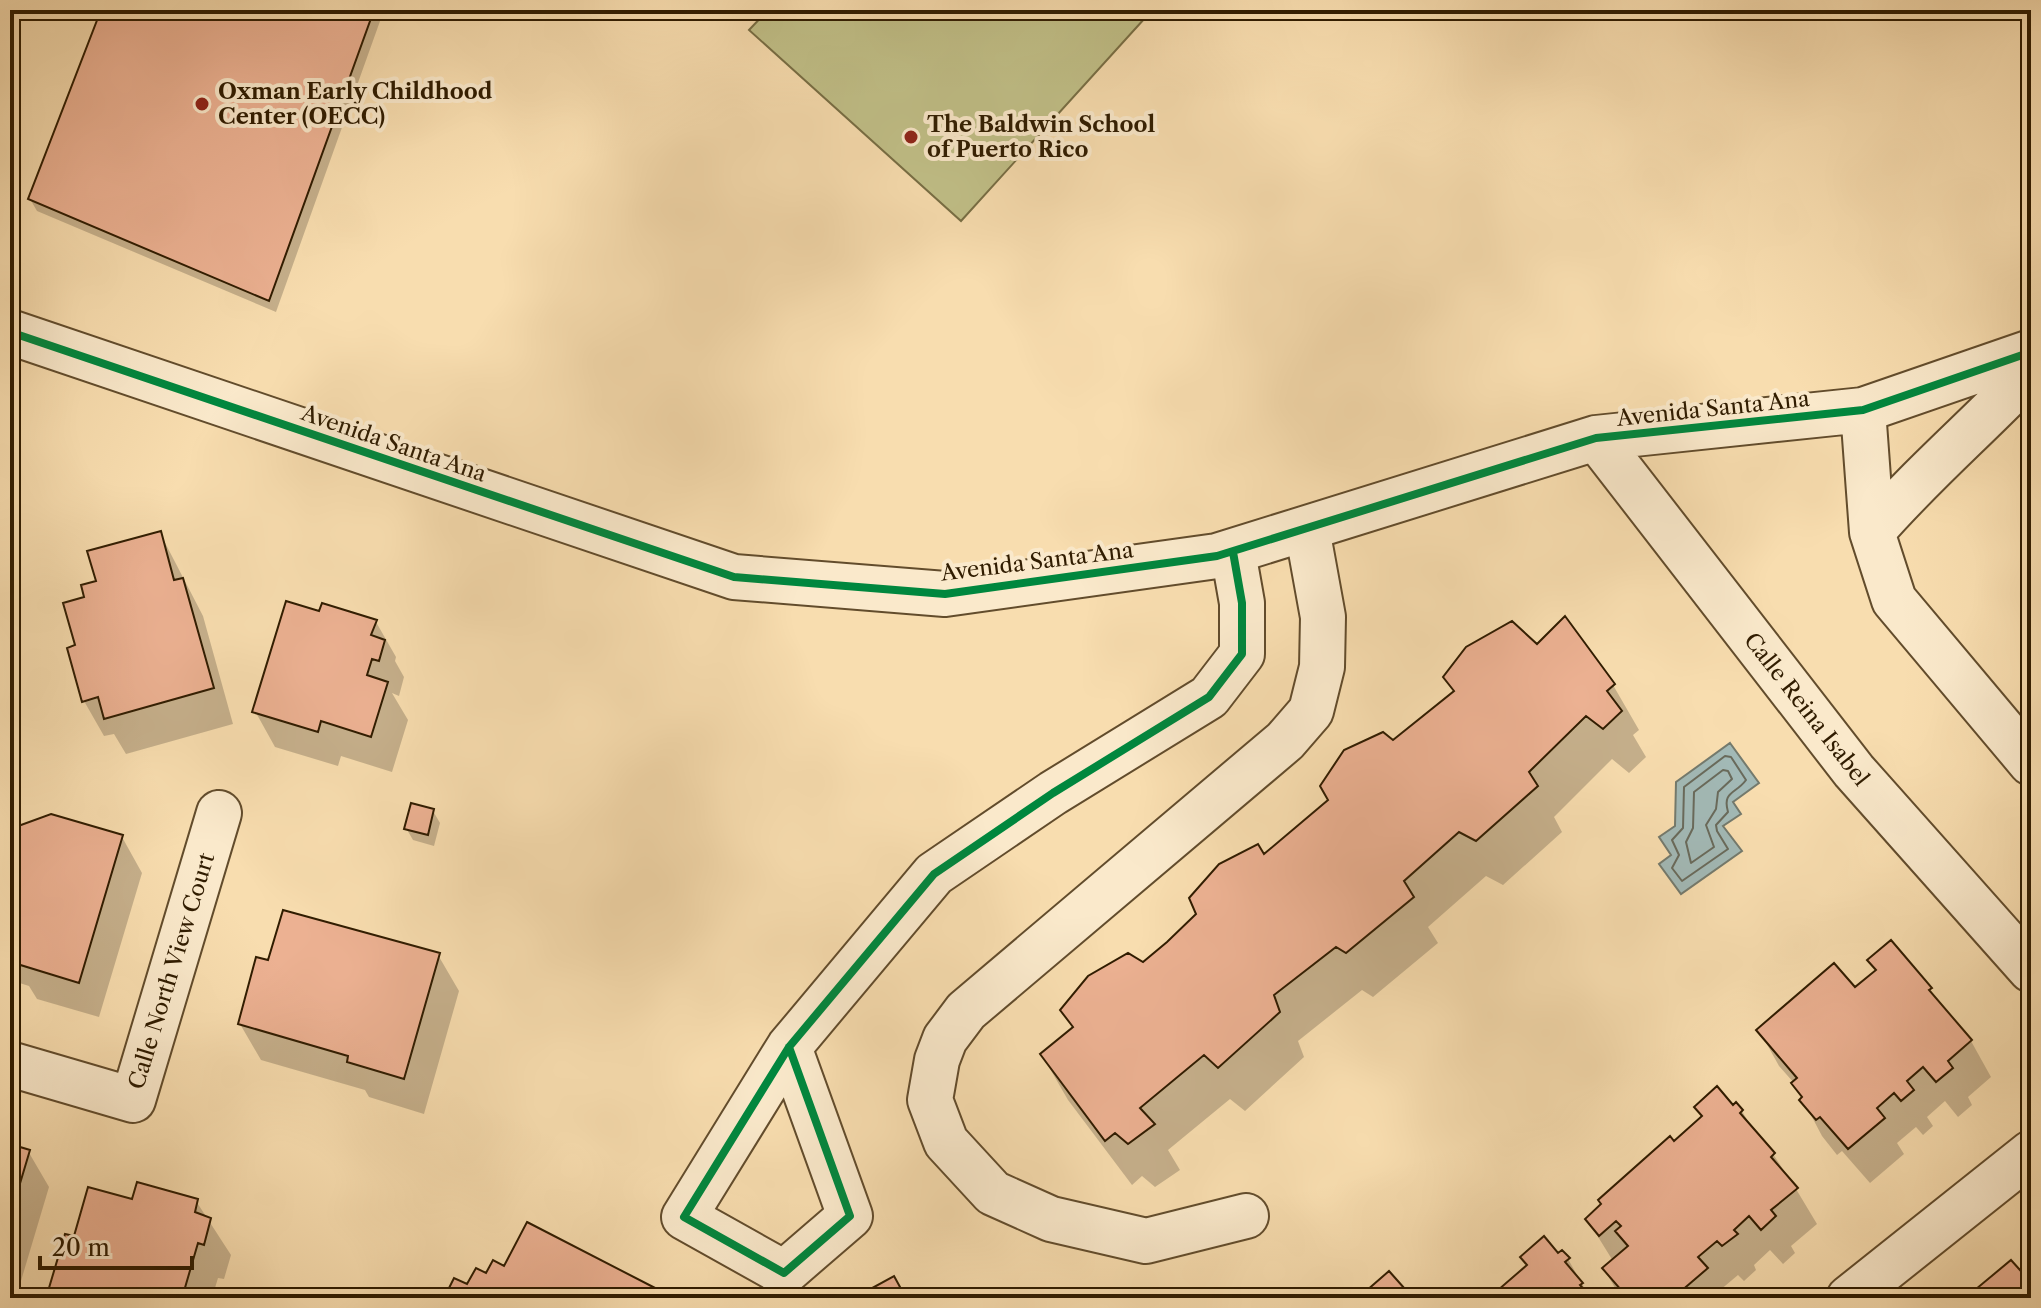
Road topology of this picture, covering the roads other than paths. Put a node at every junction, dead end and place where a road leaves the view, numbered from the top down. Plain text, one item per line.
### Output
1 (10, 332) edge
2 (2031, 352) edge
3 (2031, 371) edge
4 (1863, 410) junction
5 (1596, 438) junction
6 (1307, 529) junction
7 (1872, 532) junction
8 (1233, 552) junction
9 (2031, 763) edge
10 (219, 813) dead end
11 (2031, 970) edge
12 (789, 1047) junction
13 (10, 1064) edge
14 (2031, 1153) edge
15 (1246, 1216) dead end
16 (1849, 1298) edge

1 - 8 street, Avenida Santa Ana
2 - 4 street, Avenida Santa Ana
3 - 7 street
4 - 5 street, Avenida Santa Ana
4 - 7 street
5 - 6 street, Avenida Santa Ana
5 - 11 street, Calle Reina Isabel
6 - 8 street, Avenida Santa Ana
6 - 15 street
7 - 9 street
8 - 12 street
10 - 13 street, Calle North View Court
12 - 12 street
14 - 16 street

